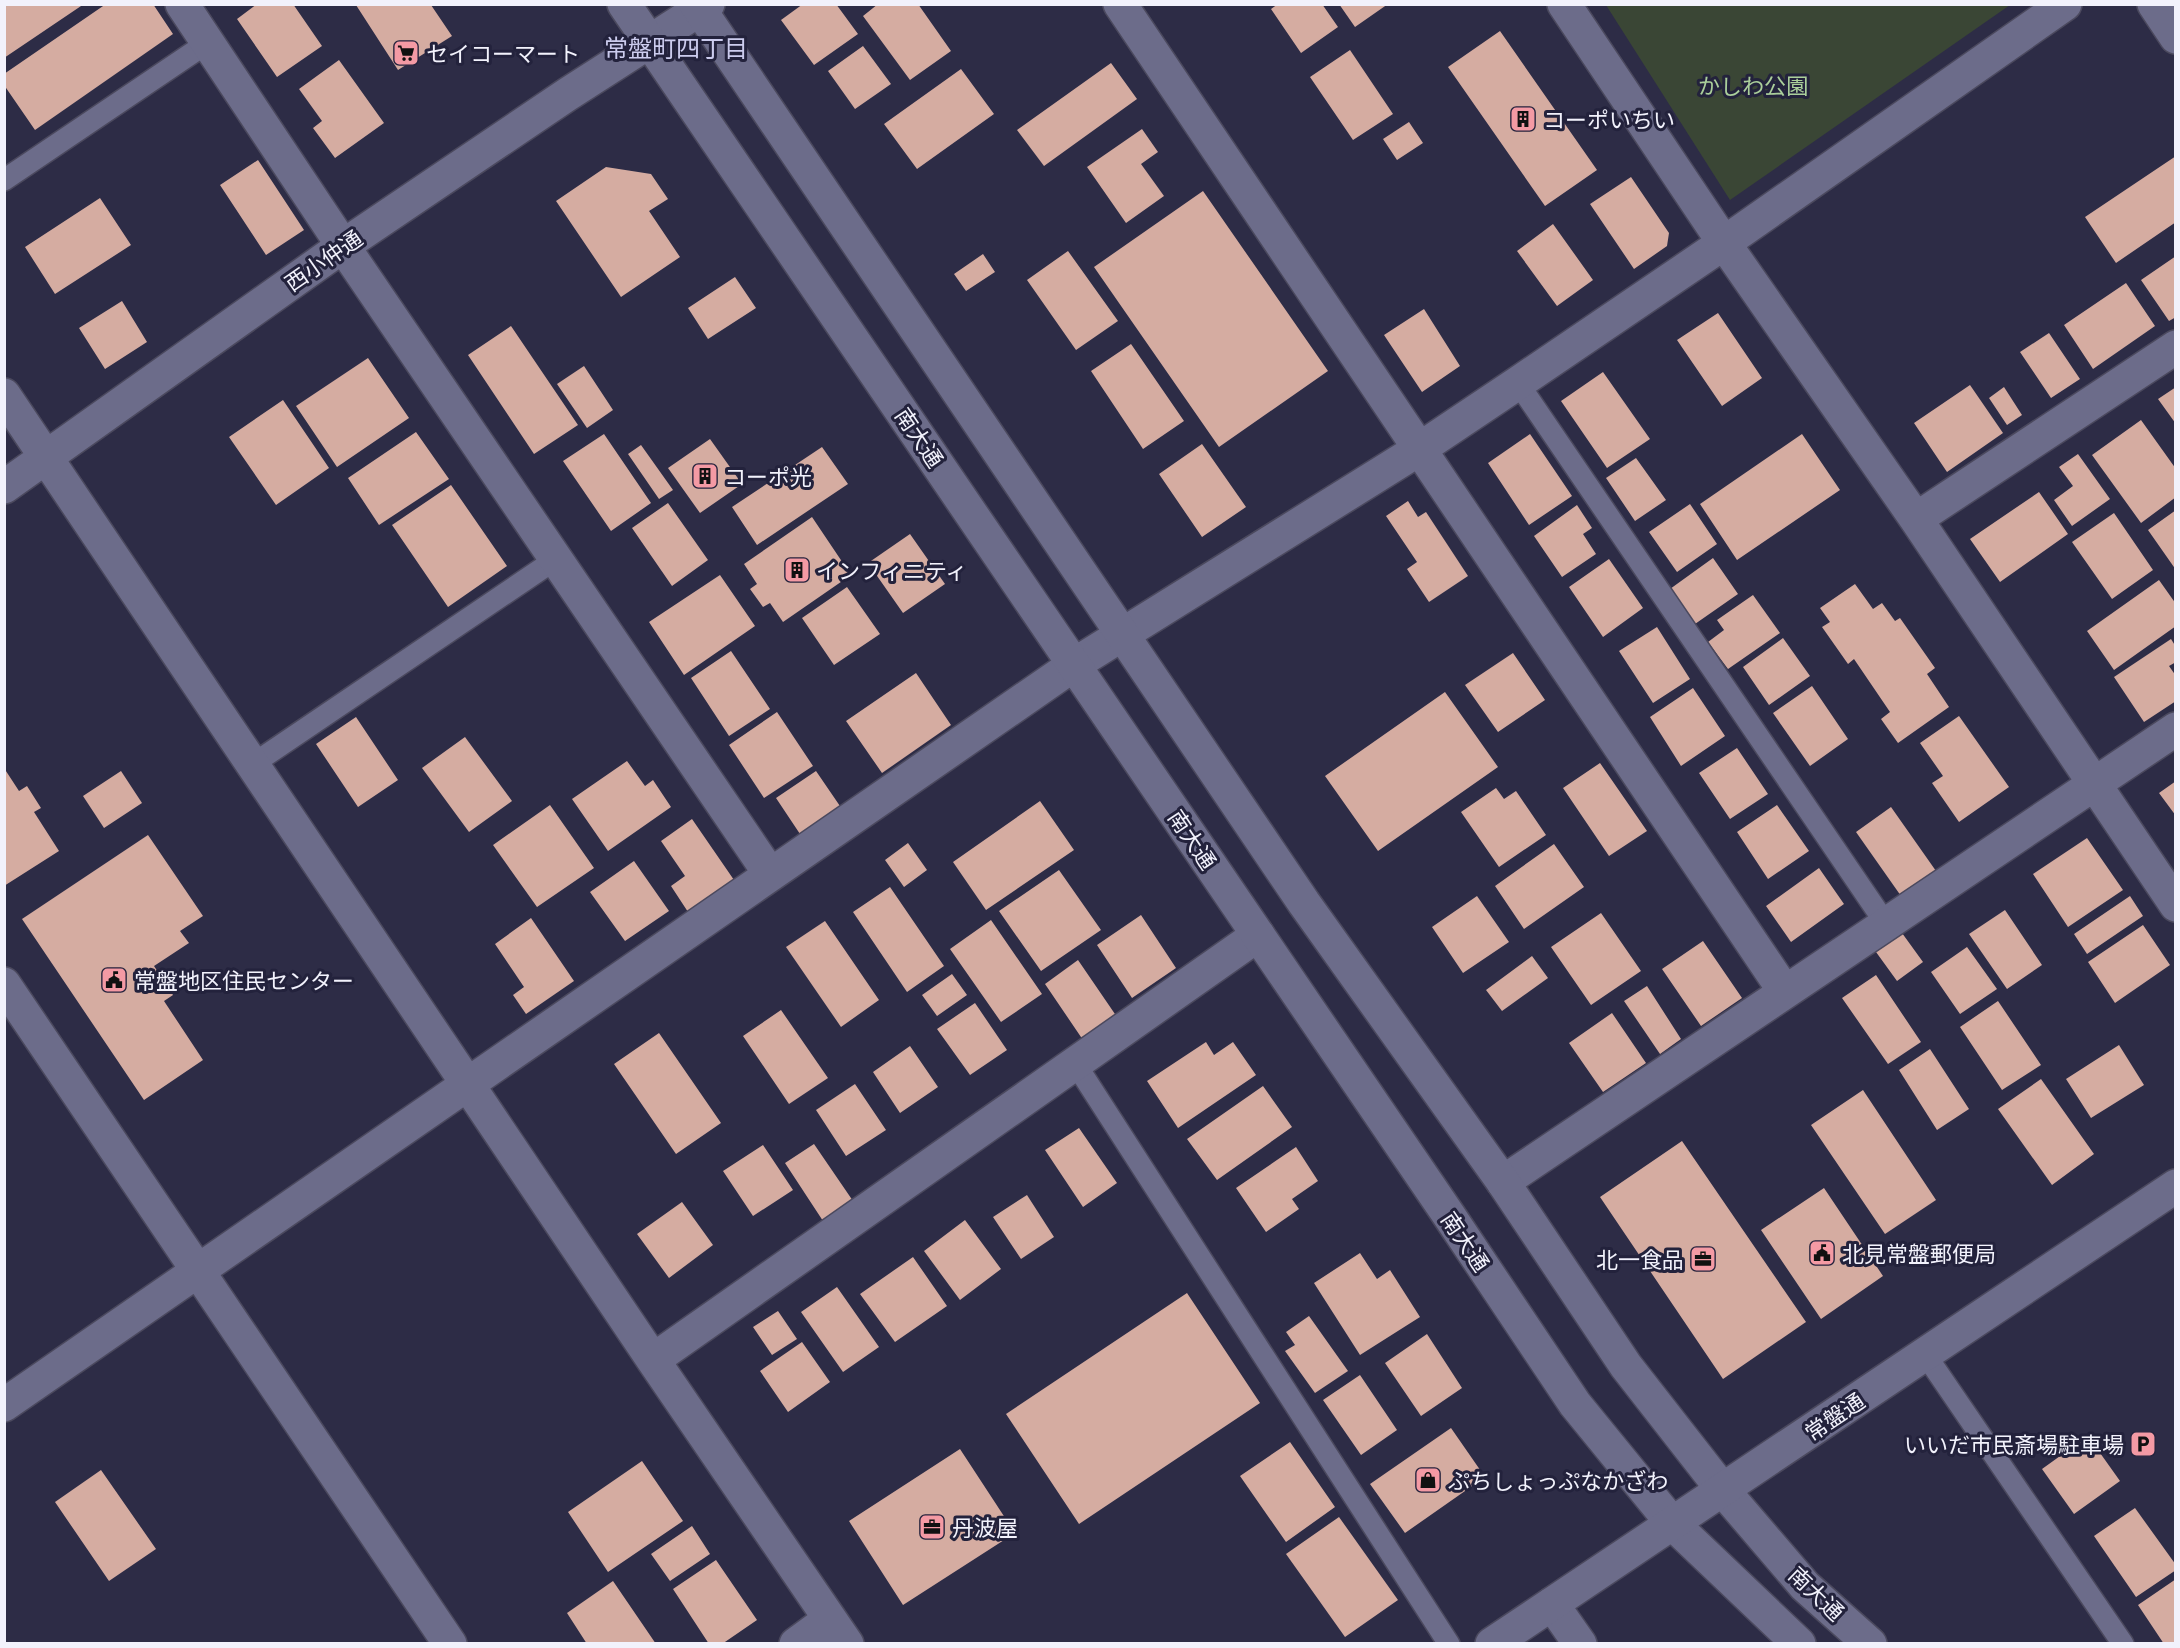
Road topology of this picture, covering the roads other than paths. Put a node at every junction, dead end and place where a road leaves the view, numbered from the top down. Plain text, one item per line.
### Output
1 (182, 4) edge
2 (624, 4) edge
3 (1120, 4) edge
4 (1564, 4) edge
5 (2065, 4) edge
6 (2154, 4) edge
7 (702, 6) edge
8 (2175, 37) edge
9 (207, 43) junction
10 (649, 43) junction
11 (4, 180) edge
12 (1724, 243) junction
13 (342, 246) junction
14 (2175, 347) edge
15 (1518, 383) junction
16 (4, 395) edge
17 (1418, 450) junction
18 (47, 458) junction
19 (4, 487) edge
20 (1916, 519) junction
21 (556, 559) junction
22 (1121, 633) junction
23 (1075, 664) junction
24 (2175, 729) edge
25 (253, 764) junction
26 (2094, 784) junction
27 (770, 874) junction
28 (2175, 905) edge
29 (1886, 924) junction
30 (1258, 935) junction
31 (4, 984) edge
32 (1785, 992) junction
33 (1075, 1063) junction
34 (469, 1085) junction
35 (1503, 1182) junction
36 (2175, 1186) edge
37 (198, 1272) junction
38 (1925, 1354) junction
39 (653, 1360) junction
40 (4, 1405) edge
41 (1722, 1490) junction
42 (1672, 1523) junction
43 (1552, 1604) junction
44 (839, 1631) edge
45 (450, 1644) edge
46 (796, 1644) edge
47 (1449, 1644) edge
48 (1492, 1644) edge
49 (1580, 1644) edge
50 (1798, 1644) edge
51 (1870, 1644) edge
52 (2123, 1644) edge

1 - 9 street
2 - 10 street, 南大通
3 - 17 street
4 - 12 street
5 - 12 street
6 - 8 street
7 - 10 street, 西小仲通
7 - 22 street, 南大通
9 - 11 lane
9 - 13 street
10 - 13 street, 西小仲通
10 - 23 street, 南大通
12 - 15 street
12 - 20 street
13 - 18 street, 西小仲通
13 - 21 street
14 - 20 street
15 - 17 street
15 - 29 lane
16 - 18 street
17 - 22 street
17 - 32 street
18 - 19 street, 西小仲通
18 - 25 street
20 - 26 street
21 - 25 lane
21 - 27 street
22 - 23 street
22 - 35 street, 南大通
23 - 27 street
23 - 30 street, 南大通
24 - 26 street
25 - 34 street
26 - 28 street
26 - 29 street
27 - 34 street
29 - 32 street
30 - 33 street
30 - 42 street, 南大通
31 - 37 street
32 - 35 street
33 - 39 street
33 - 47 lane
34 - 37 street
34 - 39 street
35 - 41 street, 南大通
36 - 38 street, 常盤通
37 - 40 street
37 - 45 street
38 - 41 street, 常盤通
38 - 52 lane
39 - 44 street
41 - 42 street, 常盤通
41 - 51 street, 南大通
42 - 43 street, 常盤通
42 - 50 street, 南大通
43 - 48 street, 常盤通
43 - 49 street
44 - 46 street

